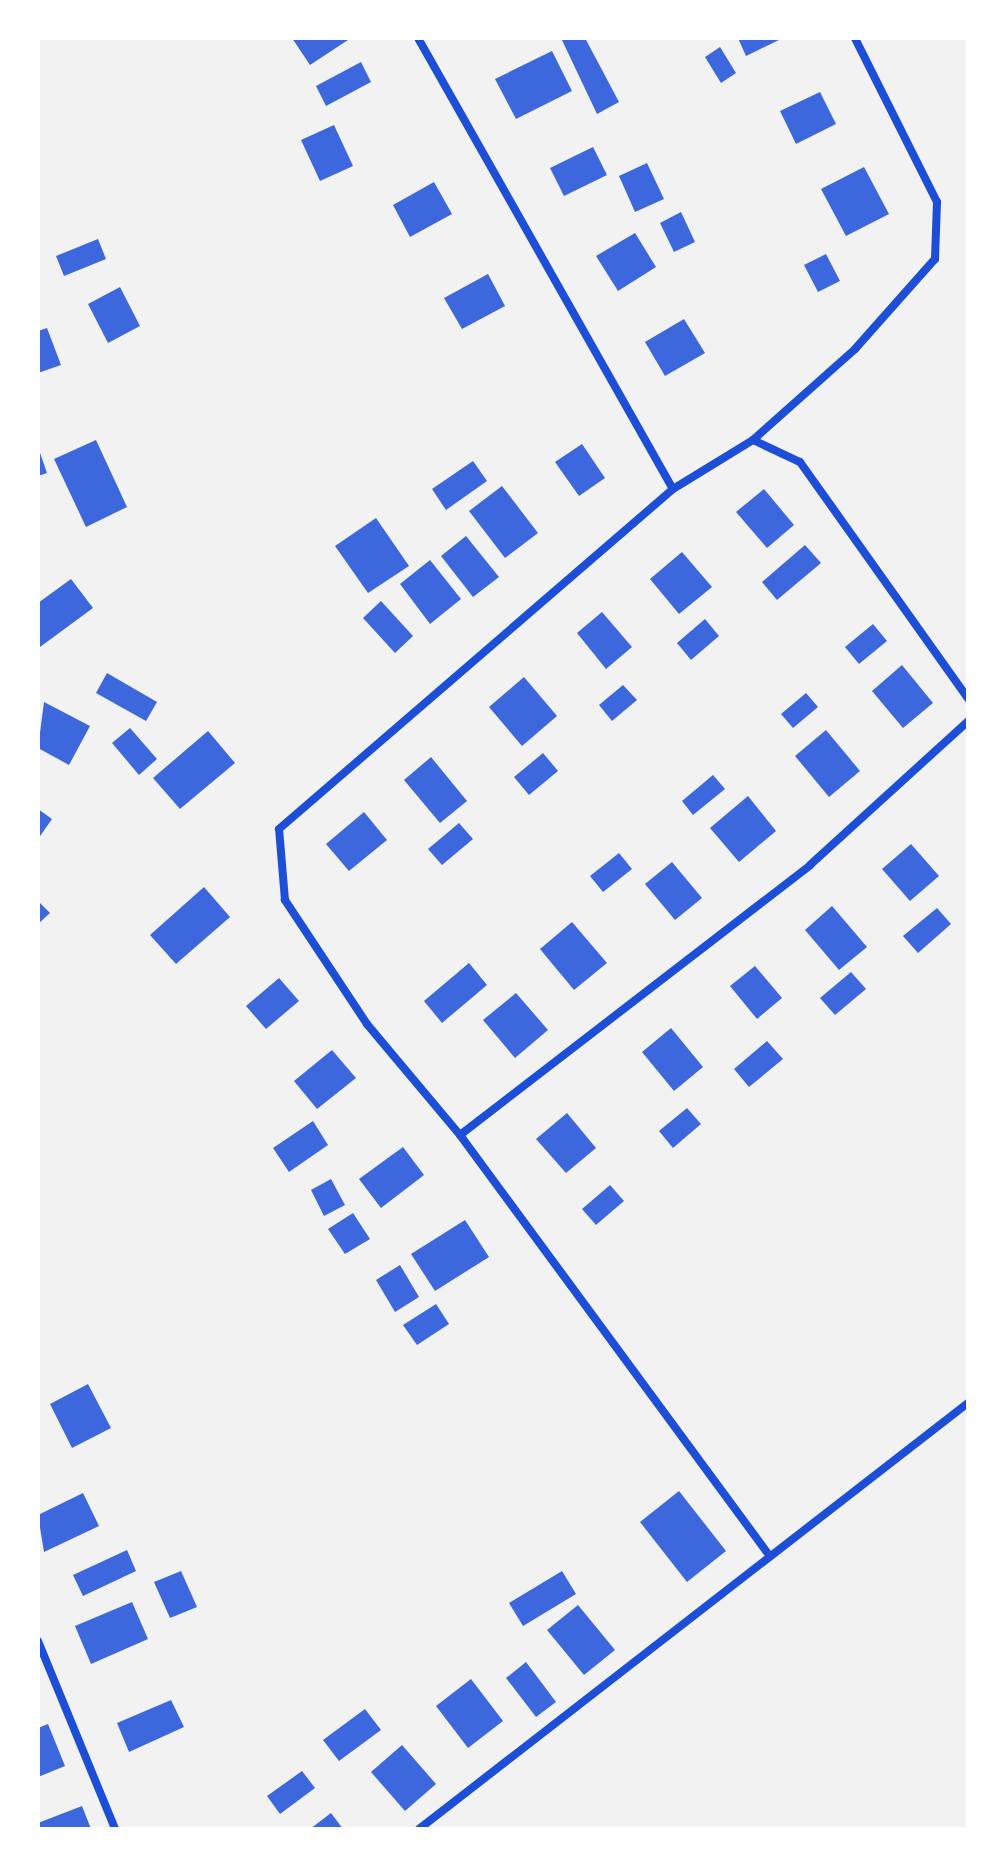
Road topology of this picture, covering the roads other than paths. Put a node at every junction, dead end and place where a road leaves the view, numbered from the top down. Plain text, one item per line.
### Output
1 (418, 38) edge
2 (855, 38) edge
3 (753, 440) junction
4 (673, 489) junction
5 (968, 698) edge
6 (968, 721) edge
7 (460, 1135) junction
8 (968, 1403) edge
9 (769, 1555) junction
10 (38, 1641) edge
11 (115, 1829) edge
12 (419, 1829) edge

1 - 4 street
2 - 3 street
3 - 4 street
3 - 5 street
4 - 7 street
6 - 7 street
7 - 9 street
8 - 9 street
9 - 12 street
10 - 11 street

